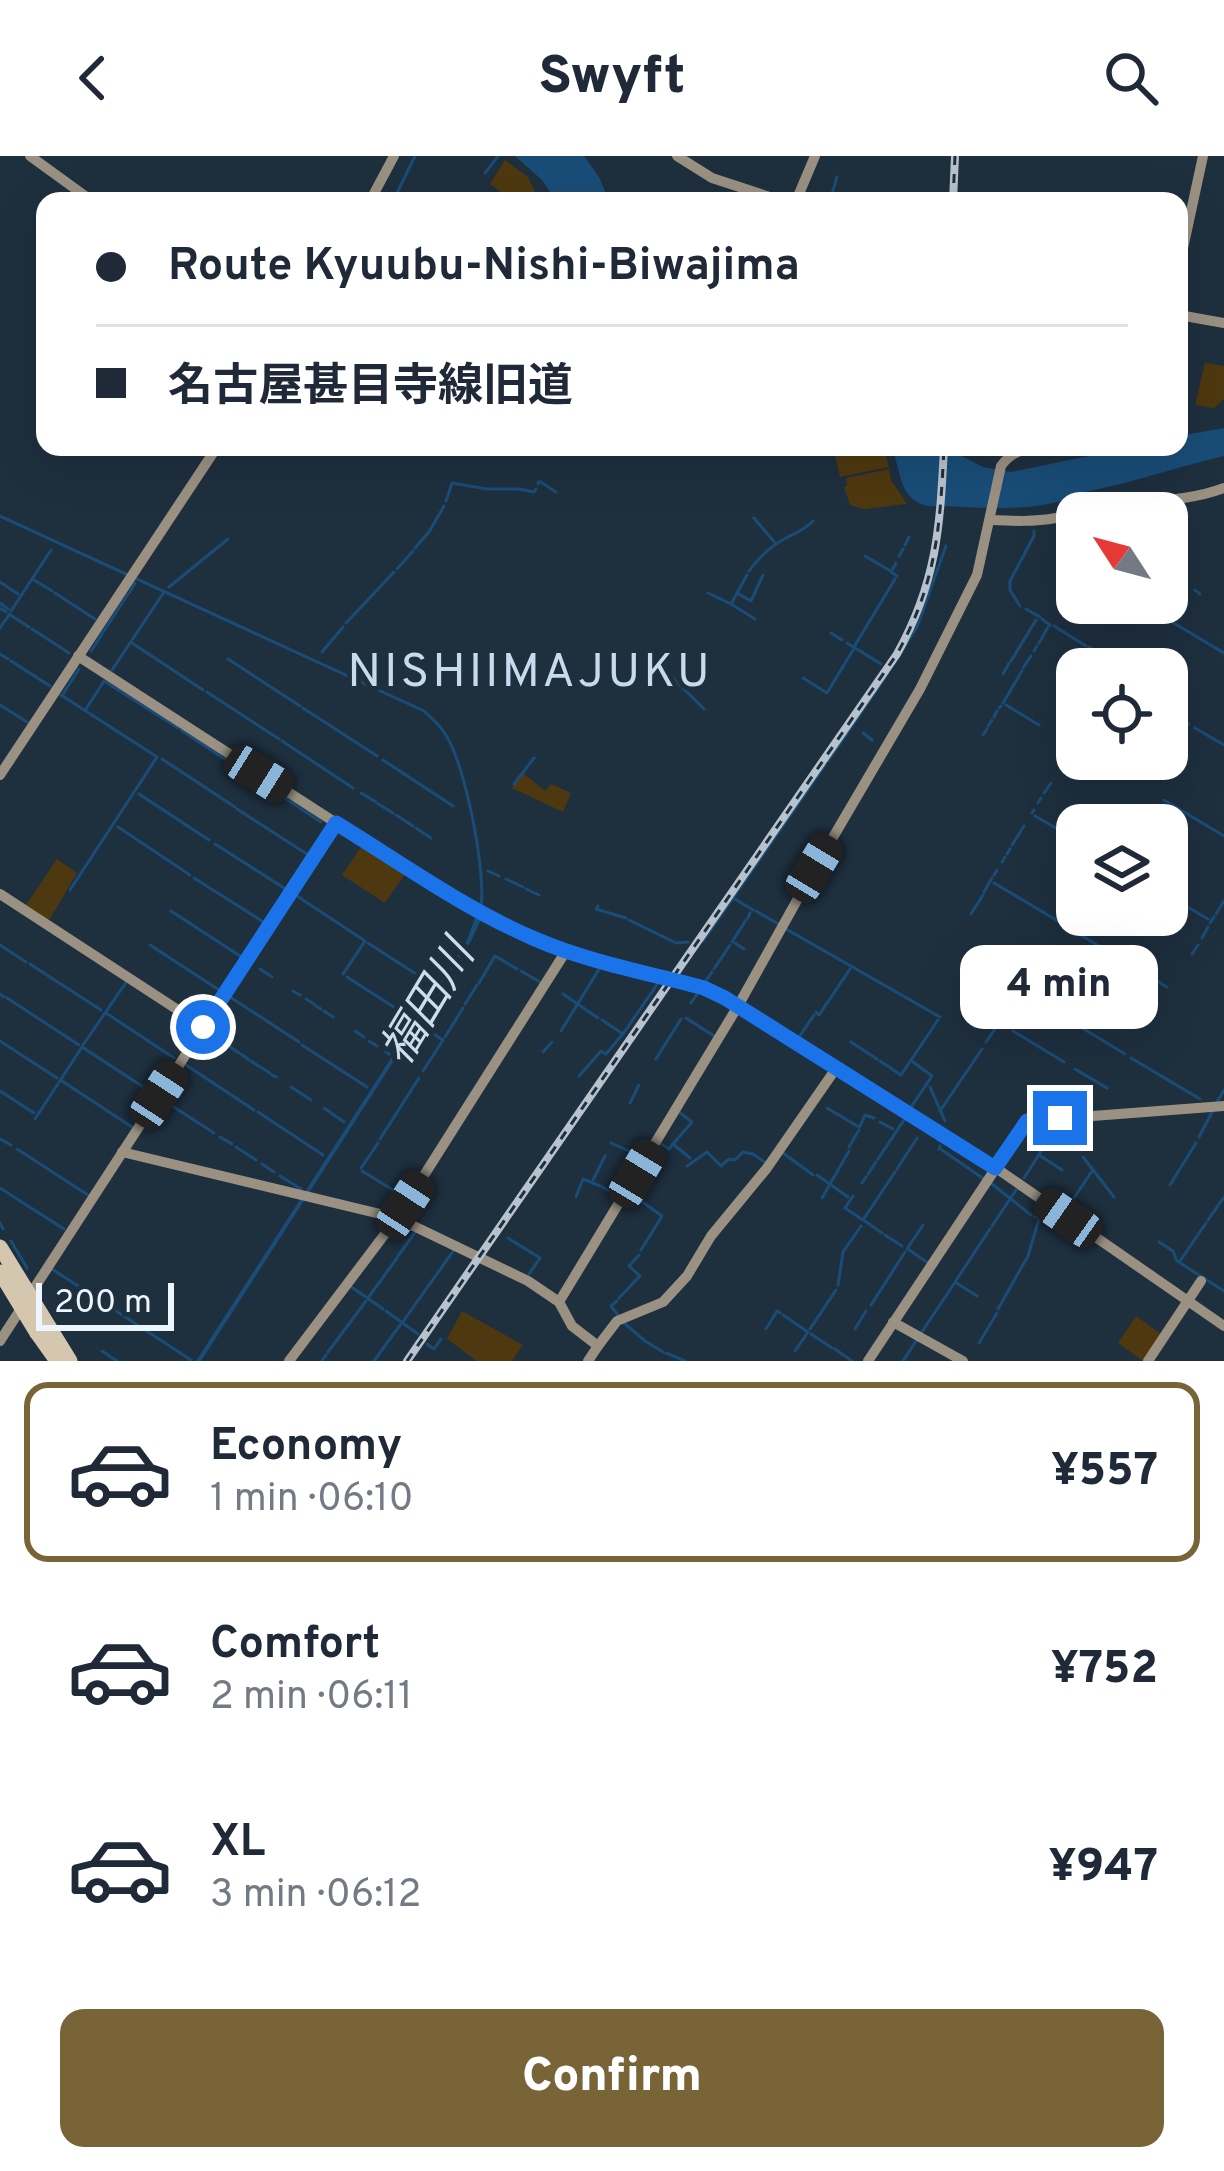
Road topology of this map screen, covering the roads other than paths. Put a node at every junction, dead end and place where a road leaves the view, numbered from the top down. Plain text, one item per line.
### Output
1 (30, 156) edge
2 (394, 156) edge
3 (677, 156) edge
4 (815, 156) edge
5 (1203, 156) edge
6 (80, 192) edge
7 (375, 192) edge
8 (755, 192) edge
9 (800, 192) edge
10 (1188, 225) edge
11 (1188, 317) edge
12 (1224, 323) edge
13 (211, 456) edge
14 (1010, 456) edge
15 (1224, 488) edge
16 (990, 519) junction
17 (78, 656) junction
18 (0, 775) edge
19 (336, 823) junction
20 (0, 894) edge
21 (566, 951) junction
22 (738, 1006) junction
23 (203, 1027) junction
24 (837, 1067) junction
25 (1224, 1106) edge
26 (122, 1152) junction
27 (995, 1168) junction
28 (397, 1218) junction
29 (0, 1240) edge
30 (0, 1260) edge
31 (0, 1272) edge
32 (1201, 1281) dead end
33 (31, 1291) junction
34 (559, 1302) junction
35 (1187, 1302) junction
36 (893, 1322) junction
37 (1224, 1326) edge
38 (0, 1340) edge
39 (598, 1346) junction
40 (68, 1361) edge
41 (289, 1361) edge
42 (588, 1361) edge
43 (868, 1361) edge
44 (963, 1361) edge
45 (1148, 1361) edge

1 - 6 main road
2 - 7 main road
3 - 8 main road
4 - 9 main road
5 - 10 main road
11 - 12 main road
13 - 17 main road
14 - 16 main road
15 - 16 main road
16 - 22 main road
17 - 18 main road
17 - 19 main road
19 - 21 main road
19 - 23 main road
20 - 23 main road
21 - 22 main road
21 - 28 main road
22 - 24 main road
22 - 34 main road
23 - 26 main road
24 - 27 main road
24 - 39 main road
25 - 27 main road
26 - 28 main road
26 - 33 main road
27 - 35 main road
27 - 36 main road
28 - 34 main road
28 - 41 main road
29 - 33 highway
29 - 40 highway, bridge
30 - 40 highway, bridge
31 - 40 highway, bridge
32 - 35 main road
33 - 38 main road
33 - 40 highway
34 - 39 main road
35 - 37 main road
35 - 45 main road
36 - 43 main road
36 - 44 main road
39 - 42 main road

